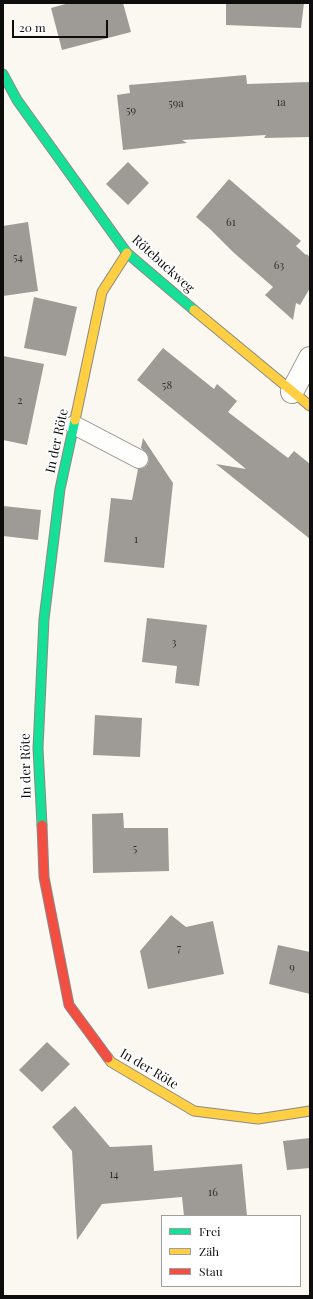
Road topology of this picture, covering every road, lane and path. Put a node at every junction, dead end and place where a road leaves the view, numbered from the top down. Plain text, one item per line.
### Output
1 (3, 74) edge
2 (127, 253) junction
3 (310, 358) edge
4 (292, 392) junction
5 (310, 406) edge
6 (74, 425) junction
7 (140, 459) dead end
8 (310, 1111) edge

1 - 2 street, Rötebuckweg
2 - 4 street, Rötebuckweg
2 - 6 street, In der Röte
3 - 4 street
4 - 5 street, Rötebuckweg
6 - 7 lane
6 - 8 street, In der Röte

